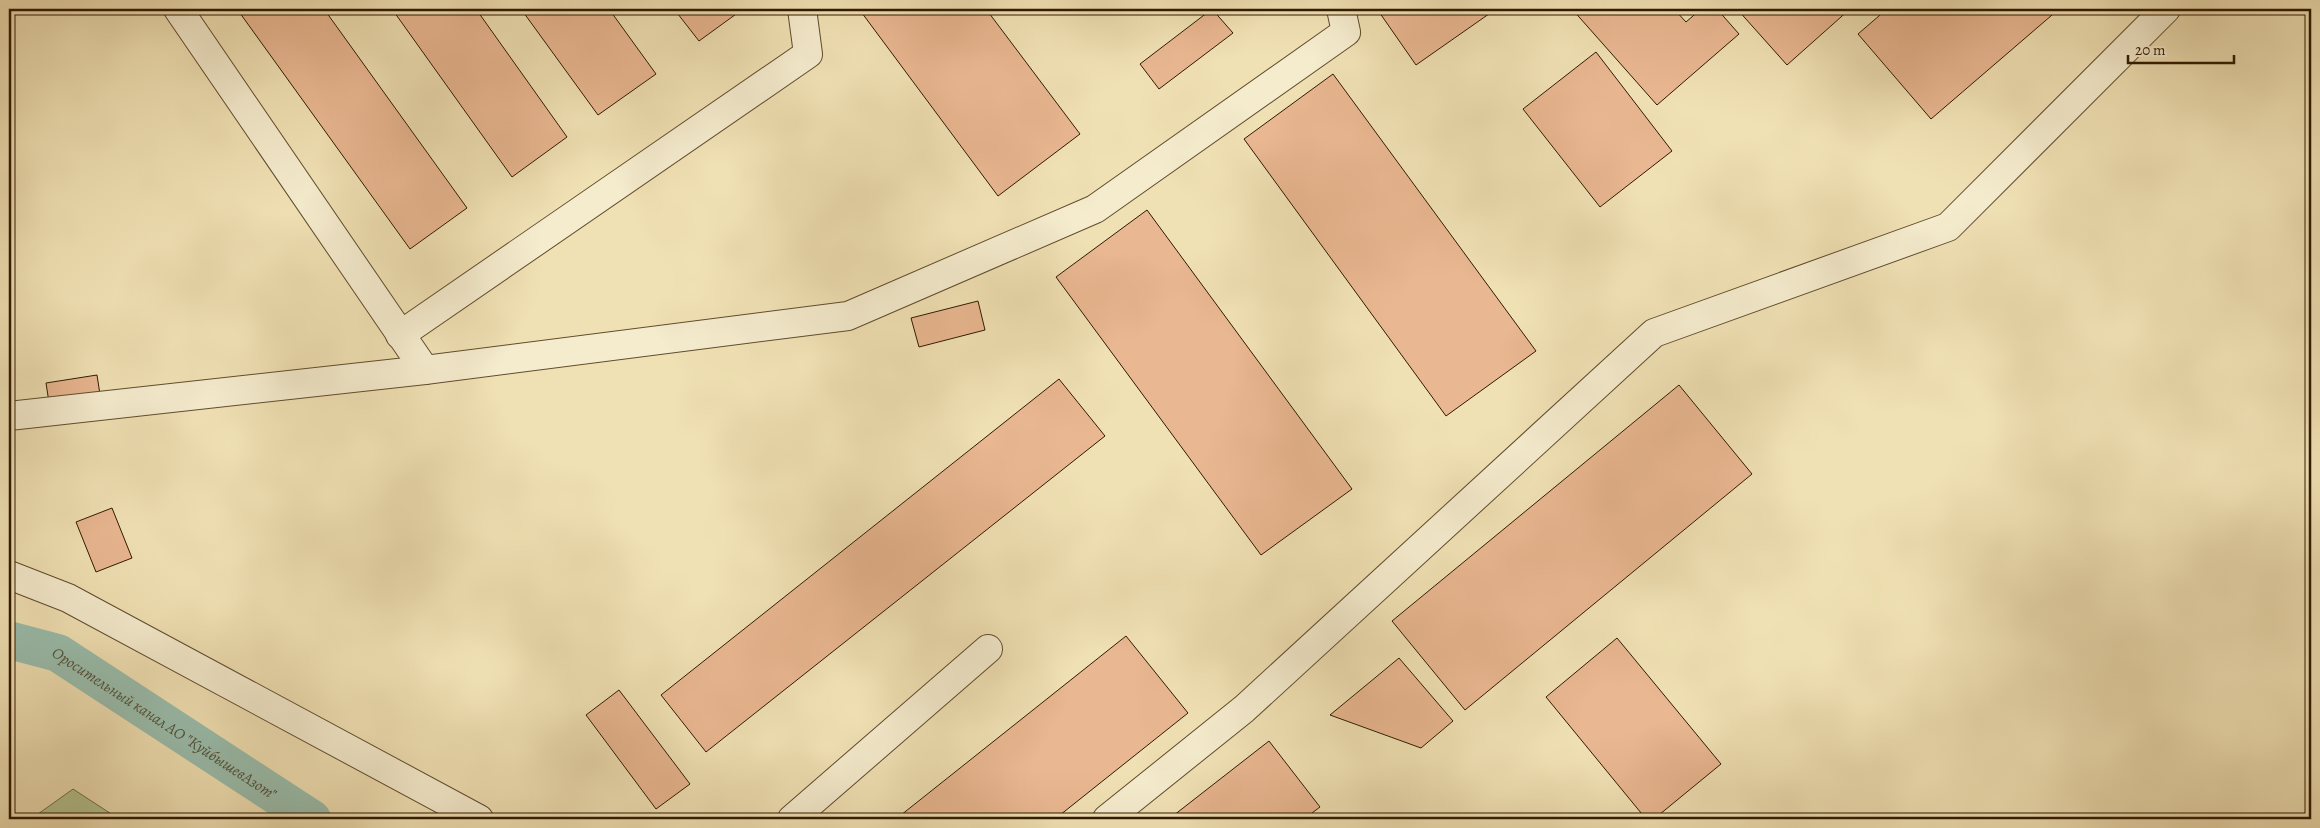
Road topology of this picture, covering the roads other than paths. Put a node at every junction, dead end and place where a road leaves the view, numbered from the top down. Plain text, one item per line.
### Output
1 (178, 9) edge
2 (802, 9) edge
3 (1341, 9) edge
4 (2166, 9) edge
5 (400, 335) junction
6 (425, 370) junction
7 (16, 415) edge
8 (9, 575) edge
9 (988, 649) dead end
10 (479, 819) edge
11 (792, 819) edge
12 (1107, 819) edge

1 - 5 lane
2 - 5 lane
3 - 6 lane
4 - 12 lane
5 - 6 lane
6 - 7 lane
8 - 10 lane
9 - 11 lane

